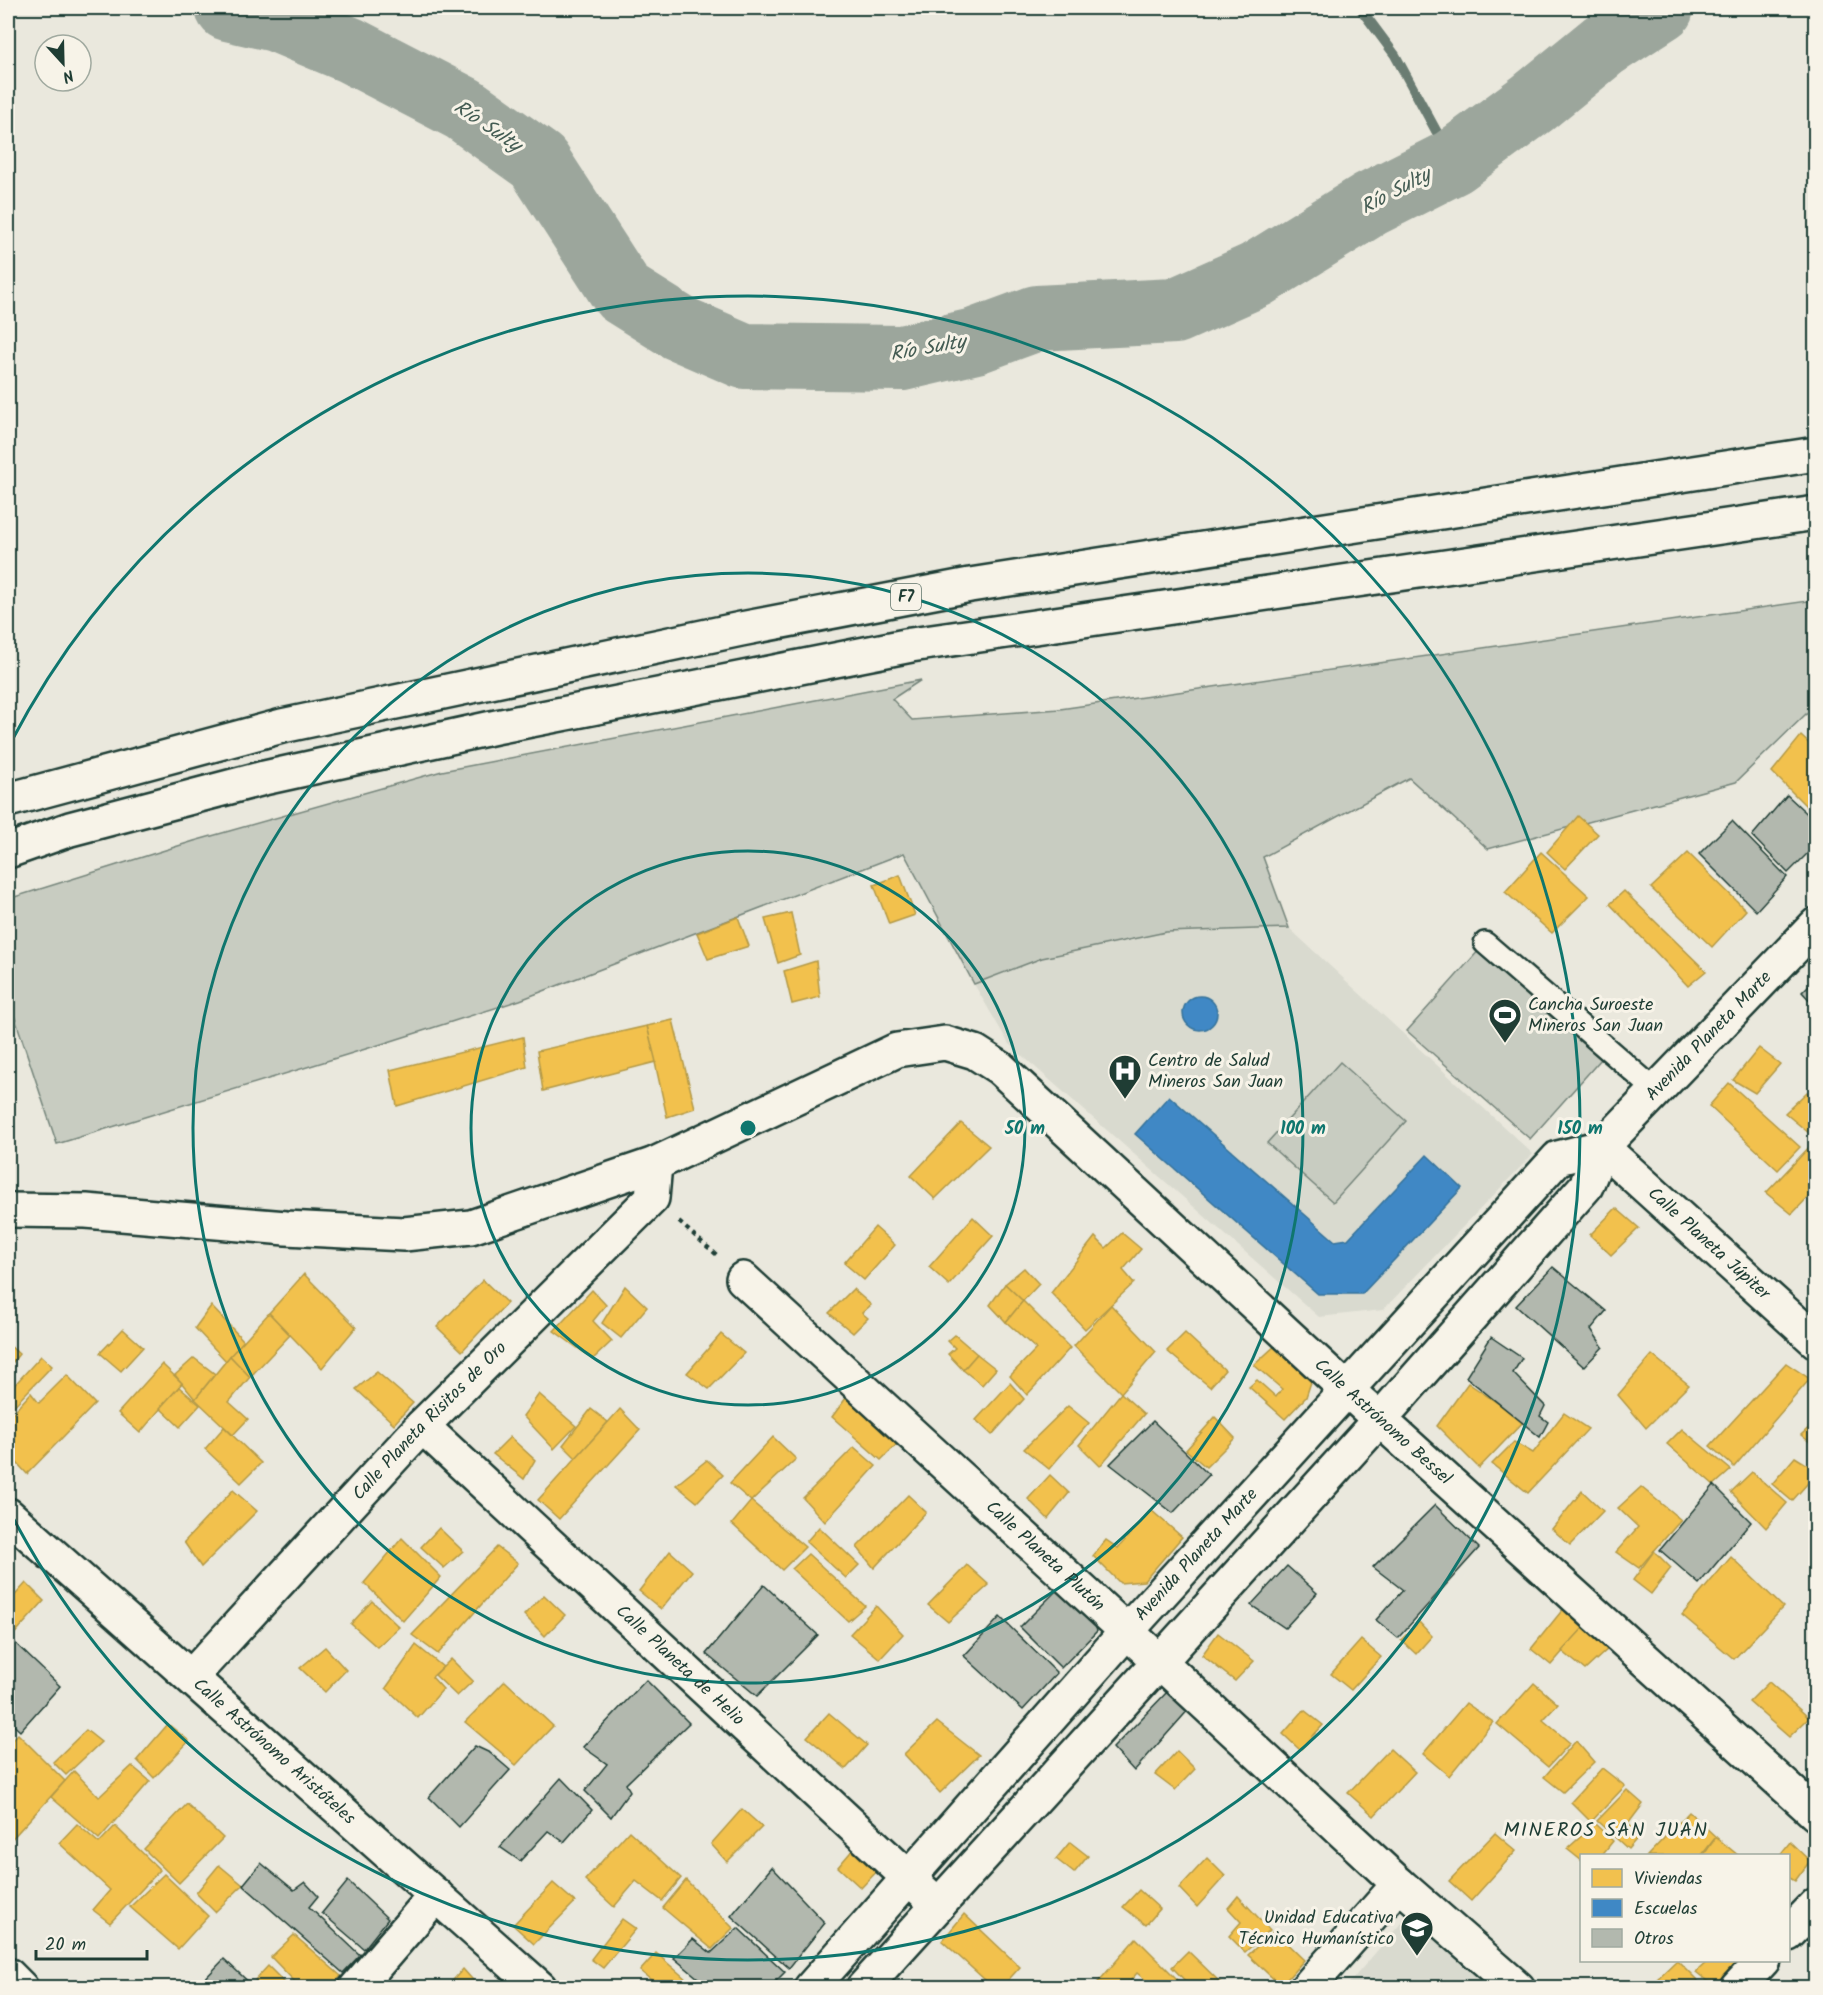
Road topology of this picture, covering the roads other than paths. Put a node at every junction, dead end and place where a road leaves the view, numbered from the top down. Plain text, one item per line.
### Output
1 (1815, 454) edge
2 (1815, 513) edge
3 (8, 800) edge
4 (8, 852) edge
5 (1815, 925) edge
6 (1485, 943) dead end
7 (1656, 1090) junction
8 (1602, 1147) junction
9 (655, 1164) junction
10 (8, 1210) edge
11 (743, 1279) road end
12 (1815, 1341) edge
13 (1346, 1389) junction
14 (1380, 1419) junction
15 (422, 1426) junction
16 (8, 1515) edge
17 (1127, 1631) junction
18 (1159, 1660) junction
19 (191, 1677) junction
20 (1815, 1814) edge
21 (908, 1878) junction
22 (1399, 1884) junction
23 (436, 1895) junction
24 (938, 1905) junction
25 (1815, 1905) edge
26 (1790, 1932) edge
27 (1761, 1962) edge
28 (8, 1975) edge
29 (21, 1988) edge
30 (356, 1988) edge
31 (540, 1988) edge
32 (811, 1988) edge
33 (863, 1988) edge
34 (1307, 1988) edge
35 (1518, 1988) edge
36 (1737, 1988) edge

1 - 3 main road, F7
2 - 4 main road
5 - 7 main road, Avenida Planeta Marte
6 - 7 lane
7 - 8 main road, Avenida Planeta Marte
8 - 12 main road, Calle Planeta Júpiter
8 - 13 main road, Avenida Planeta Marte
8 - 14 main road, Avenida Planeta Marte
9 - 10 main road
9 - 13 main road, Calle Astrónomo Bessel
9 - 15 main road, Calle Planeta Risitos de Oro
11 - 17 main road, Calle Planeta Plutón
13 - 14 main road, Calle Astrónomo Bessel
13 - 17 main road, Avenida Planeta Marte
14 - 18 main road, Avenida Planeta Marte
14 - 20 main road, Calle Astrónomo Bessel
15 - 19 main road, Calle Planeta Risitos de Oro
15 - 21 main road, Calle Planeta de Helio
16 - 19 main road, Calle Astrónomo Aristóteles
17 - 18 main road, Calle Planeta Plutón
17 - 21 main road, Avenida Planeta Marte
18 - 22 main road, Calle Planeta Plutón
18 - 24 main road, Avenida Planeta Marte
19 - 23 main road, Calle Astrónomo Aristóteles
21 - 24 main road, Calle Planeta de Helio
21 - 32 main road, Avenida Planeta Marte
22 - 34 main road
22 - 35 main road, Calle Planeta Plutón
23 - 30 main road
23 - 31 main road, Calle Astrónomo Aristóteles
24 - 33 main road, Avenida Planeta Marte
25 - 26 main road
27 - 36 main road
28 - 29 main road

